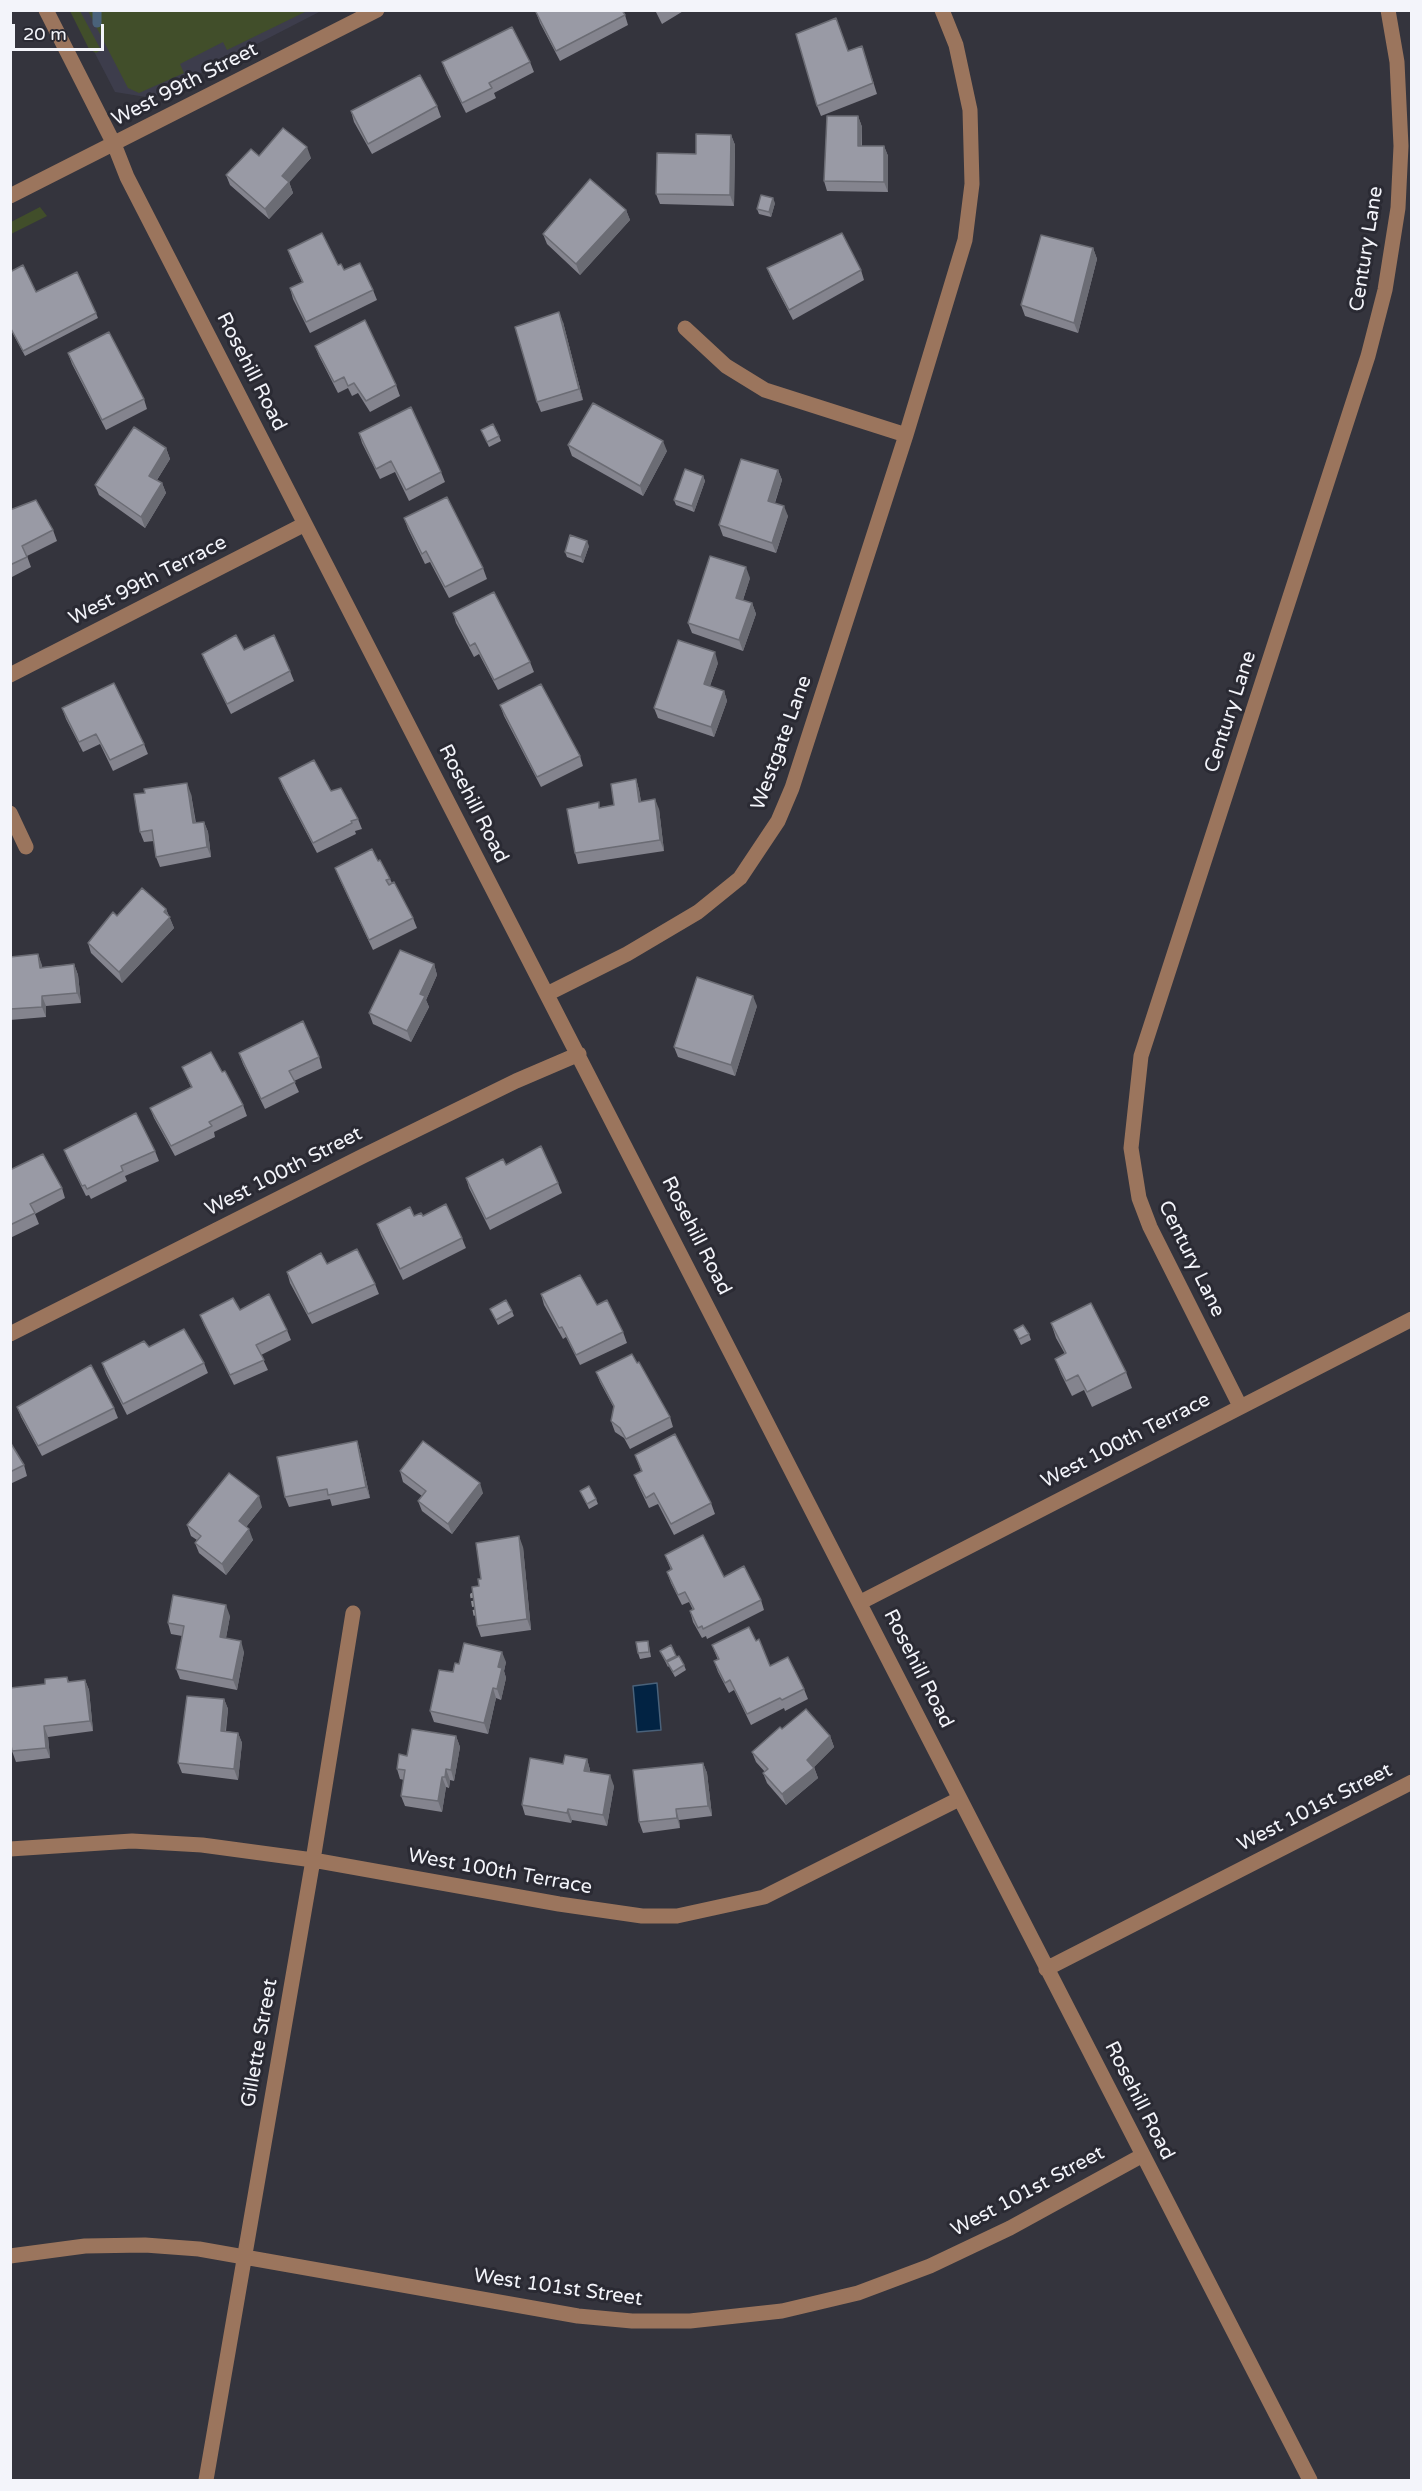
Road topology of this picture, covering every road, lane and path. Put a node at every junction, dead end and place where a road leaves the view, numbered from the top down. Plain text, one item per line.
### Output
1 (46, 10) edge
2 (377, 10) edge
3 (942, 10) edge
4 (1389, 10) edge
5 (114, 144) junction
6 (10, 196) edge
7 (685, 328) dead end
8 (906, 435) junction
9 (305, 524) junction
10 (10, 675) edge
11 (10, 813) edge
12 (26, 847) dead end
13 (548, 994) junction
14 (579, 1054) junction
15 (1412, 1319) edge
16 (10, 1334) edge
17 (1240, 1406) junction
18 (482, 1593) edge
19 (861, 1602) junction
20 (353, 1613) dead end
21 (476, 1618) edge
22 (1412, 1782) edge
23 (959, 1798) junction
24 (10, 1849) edge
25 (313, 1860) junction
26 (1046, 1969) junction
27 (1143, 2155) junction
28 (10, 2256) edge
29 (243, 2258) junction
30 (206, 2481) edge
31 (1310, 2481) edge

1 - 5 street, Rosehill Road
2 - 5 street, West 99th Street
3 - 8 street, Westgate Lane
4 - 17 street, Century Lane
5 - 6 street, West 99th Street
5 - 9 street, Rosehill Road
7 - 8 street
8 - 13 street, Westgate Lane
9 - 10 street, West 99th Terrace
9 - 13 street, Rosehill Road
11 - 12 street
13 - 14 street, Rosehill Road
14 - 16 street, West 100th Street
14 - 19 street, Rosehill Road
15 - 17 street, West 100th Terrace
17 - 19 street, West 100th Terrace
18 - 21 path
19 - 23 street, Rosehill Road
20 - 25 street, Gillette Street
22 - 26 street, West 101st Street
23 - 25 street, West 100th Terrace
23 - 26 street, Rosehill Road
24 - 25 street, West 100th Terrace
25 - 29 street, Gillette Street
26 - 27 street, Rosehill Road
27 - 29 street, West 101st Street
27 - 31 street, Rosehill Road
28 - 29 street, West 101st Street
29 - 30 street, Gillette Street

